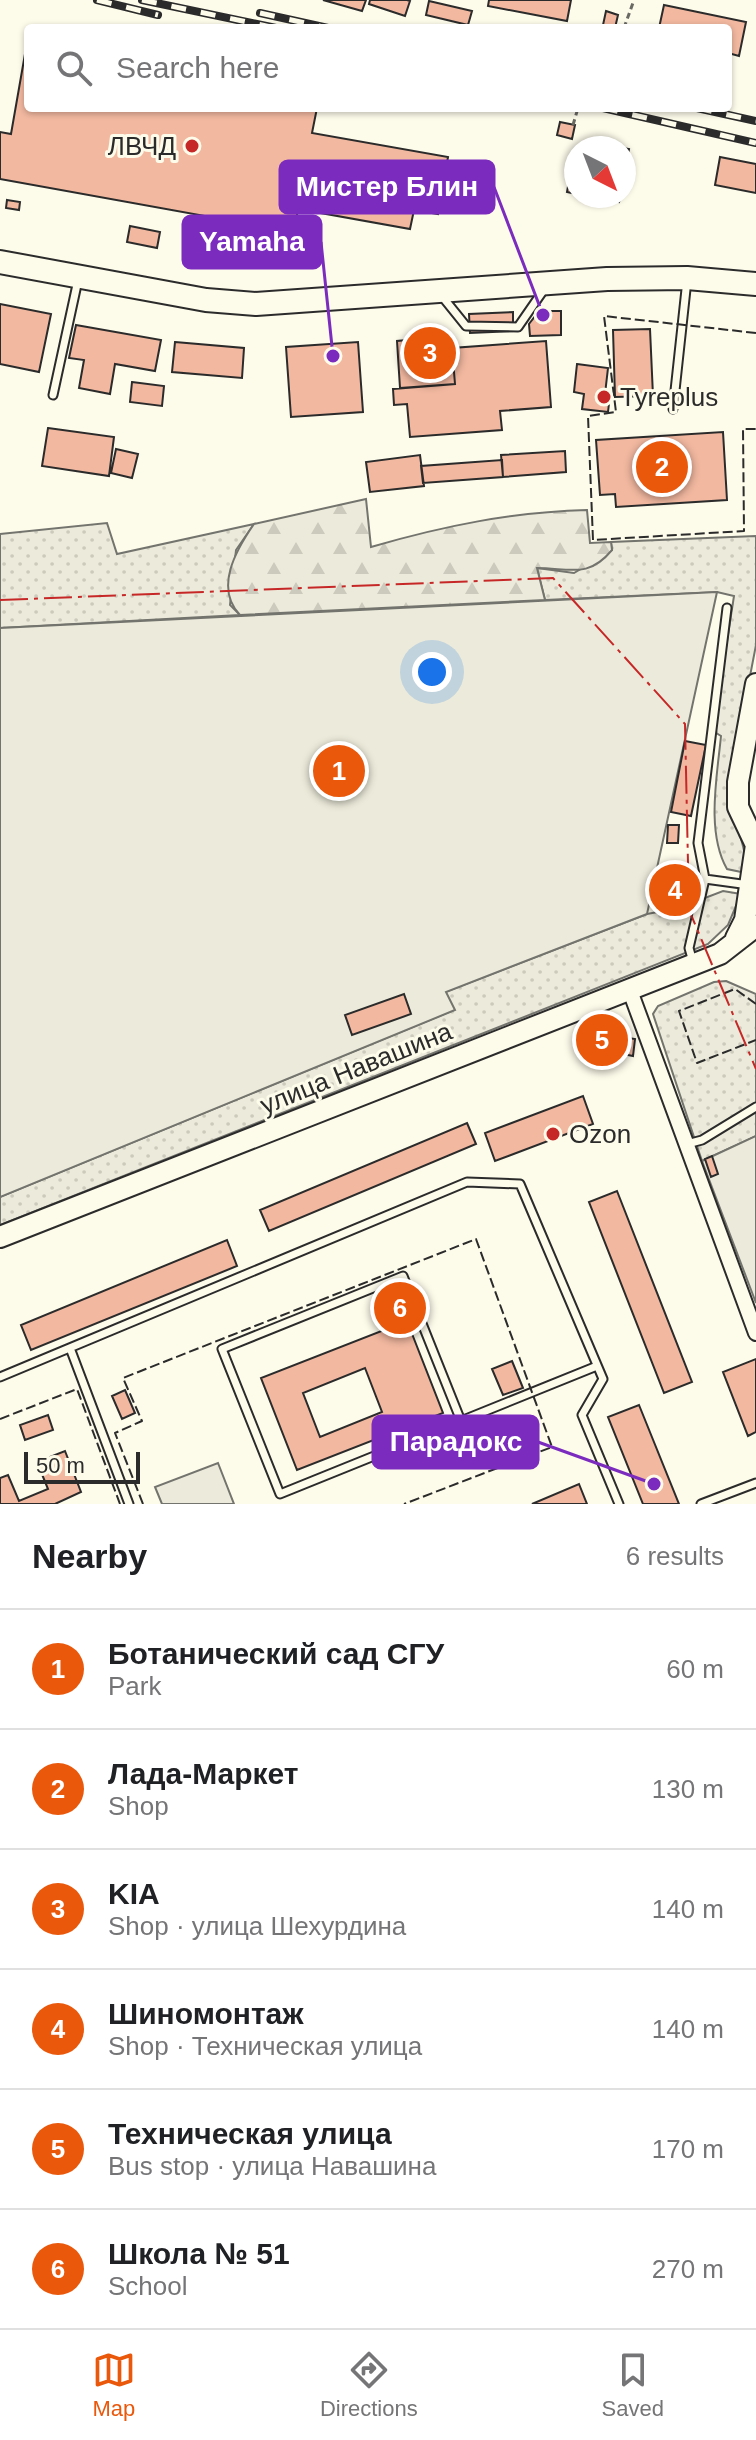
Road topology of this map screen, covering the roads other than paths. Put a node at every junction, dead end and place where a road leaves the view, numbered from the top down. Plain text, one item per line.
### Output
1 (0, 262) edge
2 (79, 277) junction
3 (687, 278) junction
4 (549, 283) junction
5 (756, 284) edge
6 (437, 291) junction
7 (53, 395) dead end
8 (673, 409) dead end
9 (727, 608) dead end
10 (756, 684) edge
11 (755, 862) edge
12 (705, 879) junction
13 (756, 926) edge
14 (731, 948) junction
15 (693, 964) junction
16 (629, 988) junction
17 (756, 1107) edge
18 (687, 1144) junction
19 (0, 1237) edge
20 (756, 1333) edge
21 (70, 1348) junction
22 (597, 1366) junction
23 (0, 1377) edge
24 (461, 1421) junction
25 (756, 1483) edge
26 (129, 1504) edge
27 (619, 1504) edge
28 (701, 1504) edge

1 - 2 main road
2 - 6 main road
2 - 7 lane
3 - 4 main road
3 - 5 main road
3 - 8 lane
4 - 6 main road
4 - 6 lane
9 - 12 lane
10 - 11 main road
11 - 12 lane
11 - 14 main road
12 - 15 lane
13 - 14 main road, улица Навашина
14 - 15 main road, улица Навашина
15 - 16 main road, улица Навашина
16 - 18 street
16 - 19 main road, улица Навашина
17 - 18 lane
18 - 20 street
21 - 22 lane
21 - 23 lane
21 - 26 lane
22 - 24 lane
22 - 27 lane
24 - 24 lane
25 - 28 lane

